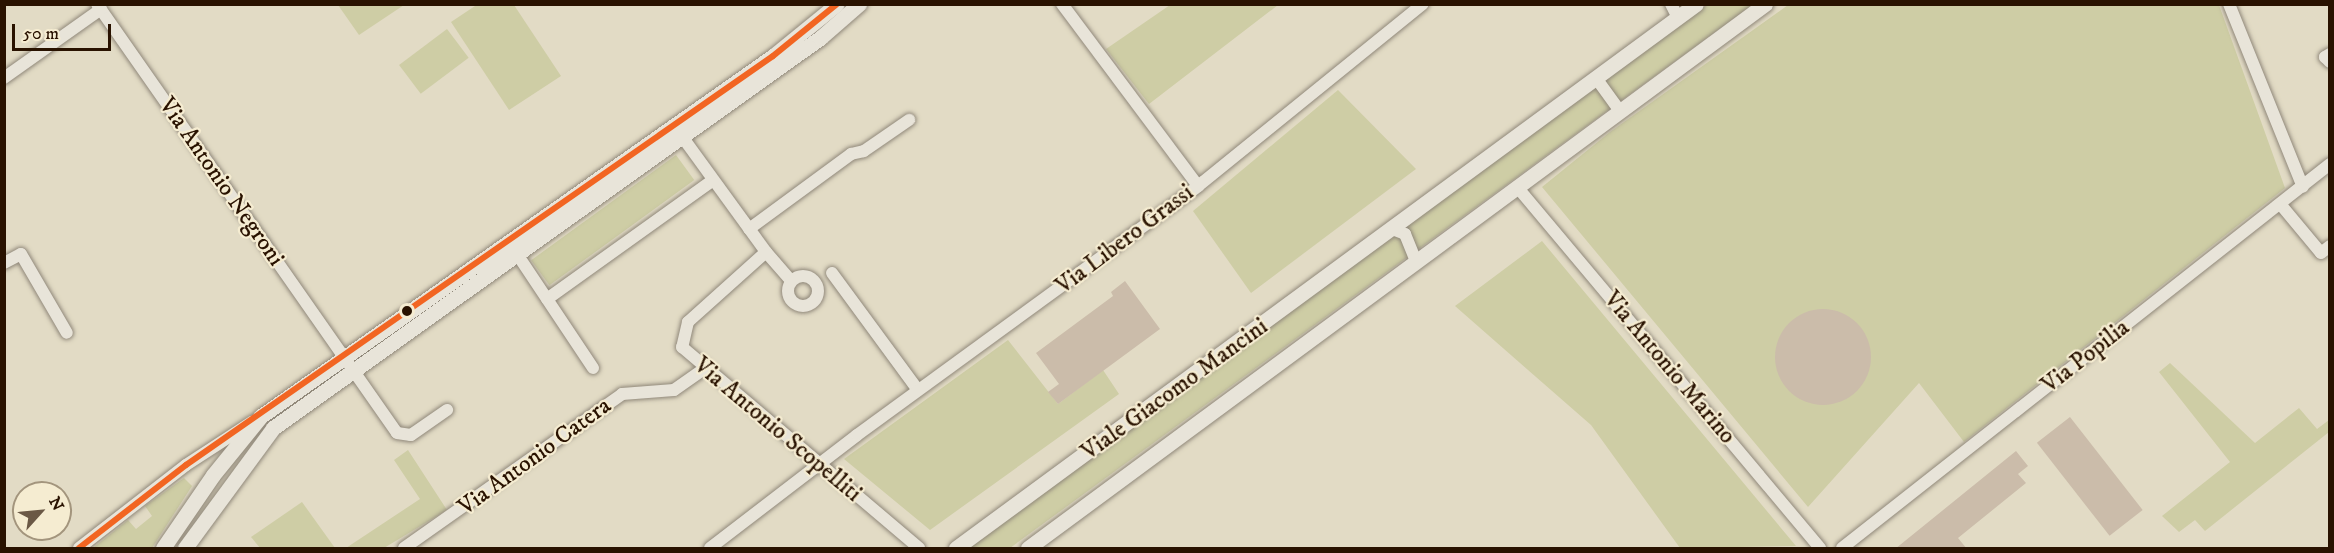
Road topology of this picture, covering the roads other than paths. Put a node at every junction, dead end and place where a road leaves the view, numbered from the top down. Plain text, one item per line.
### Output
1 (837, 4) edge
2 (859, 4) edge
3 (1062, 4) edge
4 (1423, 4) edge
5 (1696, 4) edge
6 (1765, 4) edge
7 (2243, 4) edge
8 (99, 7) edge
9 (2231, 9) edge
10 (1674, 11) edge
11 (2330, 54) edge
12 (2330, 62) edge
13 (4, 78) edge
14 (1596, 78) junction
15 (1620, 111) junction
16 (909, 120) dead end
17 (681, 135) junction
18 (2330, 164) edge
19 (713, 180) junction
20 (1198, 186) junction
21 (2303, 187) junction
22 (1518, 188) junction
23 (2281, 205) junction
24 (749, 229) junction
25 (1392, 229) junction
26 (2330, 246) edge
27 (766, 252) junction
28 (517, 254) junction
29 (4, 263) edge
30 (1417, 263) junction
31 (832, 273) dead end
32 (791, 281) dead end
33 (547, 299) junction
34 (67, 333) dead end
35 (344, 359) junction
36 (593, 369) dead end
37 (704, 369) junction
38 (353, 372) junction
39 (918, 390) junction
40 (447, 410) dead end
41 (261, 416) junction
42 (818, 464) junction
43 (186, 465) junction
44 (213, 475) junction
45 (79, 549) edge
46 (163, 549) edge
47 (185, 549) edge
48 (404, 549) edge
49 (710, 549) edge
50 (919, 549) edge
51 (956, 549) edge
52 (1028, 549) edge
53 (1820, 549) edge
54 (1842, 549) edge

1 - 35 street
2 - 17 street
3 - 20 street
4 - 20 street, Via Libero Grassi
5 - 10 street, Viale Giacomo Mancini
6 - 15 street, Viale Giacomo Mancini
7 - 9 street
8 - 13 street
8 - 35 street, Via Antonio Negroni
9 - 21 street
10 - 14 street, Viale Giacomo Mancini
11 - 12 street
14 - 15 street
14 - 25 street, Viale Giacomo Mancini
15 - 22 street, Viale Giacomo Mancini
16 - 24 street
17 - 19 street
17 - 28 street
18 - 21 street, Via Popilia
19 - 24 street
19 - 33 street
20 - 39 street, Via Libero Grassi
21 - 23 street, Via Popilia
22 - 30 street, Viale Giacomo Mancini
22 - 53 street, Via Antonio Marino
23 - 26 street
23 - 54 street, Via Popilia
24 - 27 street
25 - 30 street
25 - 51 street, Viale Giacomo Mancini
27 - 32 street
27 - 37 street, Via Antonio Scopelliti
28 - 33 street
28 - 38 street
29 - 34 street
30 - 52 street, Viale Giacomo Mancini
31 - 39 street
33 - 36 street
35 - 38 street, Via Antonio Negroni
35 - 41 street
37 - 42 street, Via Antonio Scopelliti
37 - 48 street, Via Antonio Catera
38 - 40 street, Via Antonio Negroni
38 - 47 street
39 - 42 street, Via Libero Grassi
41 - 43 street
41 - 44 street
42 - 49 street, Via Libero Grassi
42 - 50 street, Via Antonio Scopelliti
43 - 44 street
43 - 45 street
44 - 46 street

